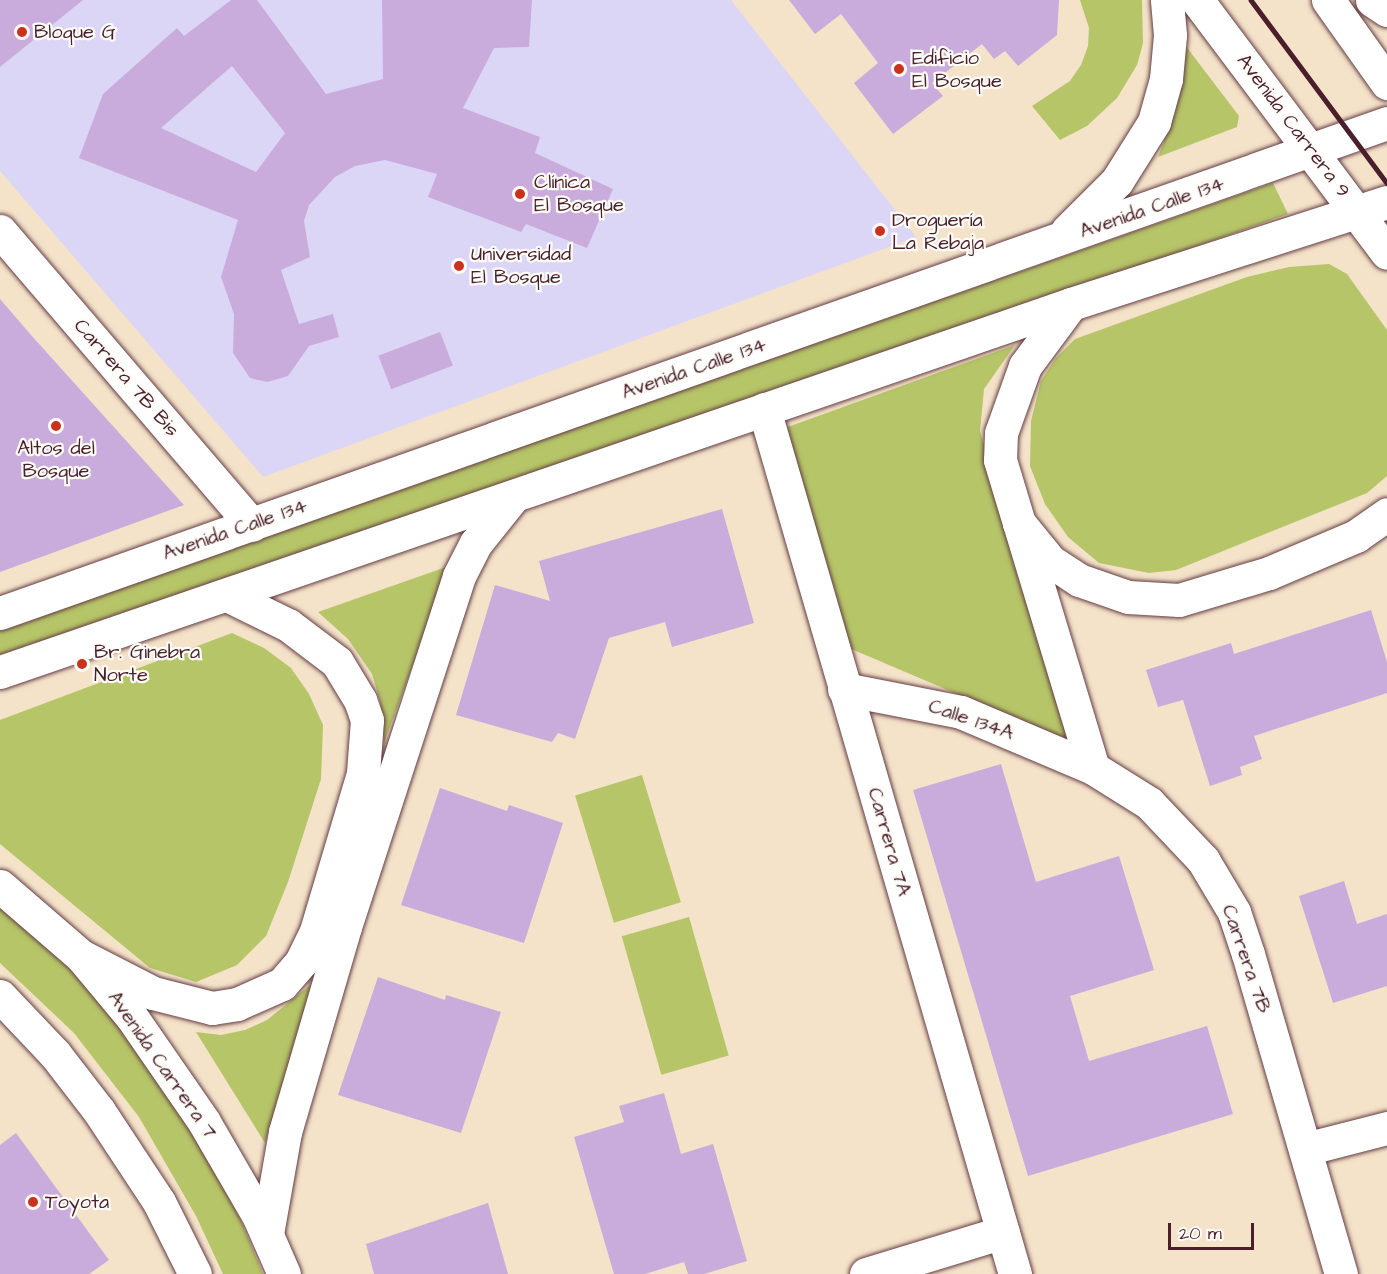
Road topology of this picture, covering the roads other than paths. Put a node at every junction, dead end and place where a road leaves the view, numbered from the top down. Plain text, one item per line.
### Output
1 (1167, 0) edge
2 (1197, 0) edge
3 (1328, 0) edge
4 (1371, 0) edge
5 (1387, 10) edge
6 (1387, 83) edge
7 (1387, 123) edge
8 (1313, 152) junction
9 (1372, 207) edge
10 (0, 231) edge
11 (1051, 243) junction
12 (1387, 253) edge
13 (1071, 304) junction
14 (764, 409) junction
15 (513, 497) junction
16 (1387, 514) edge
17 (1018, 523) junction
18 (252, 525) junction
19 (227, 595) junction
20 (0, 613) edge
21 (0, 672) edge
22 (844, 689) junction
23 (1093, 768) junction
24 (0, 886) edge
25 (81, 956) junction
26 (0, 996) edge
27 (1387, 1128) edge
28 (1305, 1149) junction
29 (1003, 1232) junction
30 (267, 1234) junction
31 (195, 1274) edge
32 (284, 1274) edge
33 (866, 1274) edge
34 (1015, 1274) edge
35 (1341, 1274) edge

1 - 11 main road
2 - 8 main road, Avenida Carrera 9
3 - 6 main road
4 - 5 main road
7 - 8 main road, Avenida Calle 134
8 - 9 main road, Avenida Carrera 9
8 - 11 main road, Avenida Calle 134
9 - 12 main road, Avenida Carrera 9
9 - 13 main road
10 - 18 main road, Carrera 7B Bis
11 - 18 main road, Avenida Calle 134
13 - 14 main road
13 - 17 main road
14 - 15 main road
14 - 22 main road, Carrera 7A
15 - 19 main road
15 - 30 main road
16 - 17 main road
17 - 23 main road
18 - 20 main road, Avenida Calle 134
19 - 21 main road
19 - 25 main road
22 - 23 main road, Calle 134A
22 - 29 main road, Carrera 7A
23 - 28 main road, Carrera 7B
24 - 25 main road, Avenida Carrera 7
25 - 30 main road, Avenida Carrera 7
26 - 31 main road
27 - 28 main road
28 - 35 main road, Carrera 7B
29 - 33 main road
29 - 34 main road, Carrera 7A
30 - 32 main road, Avenida Carrera 7

